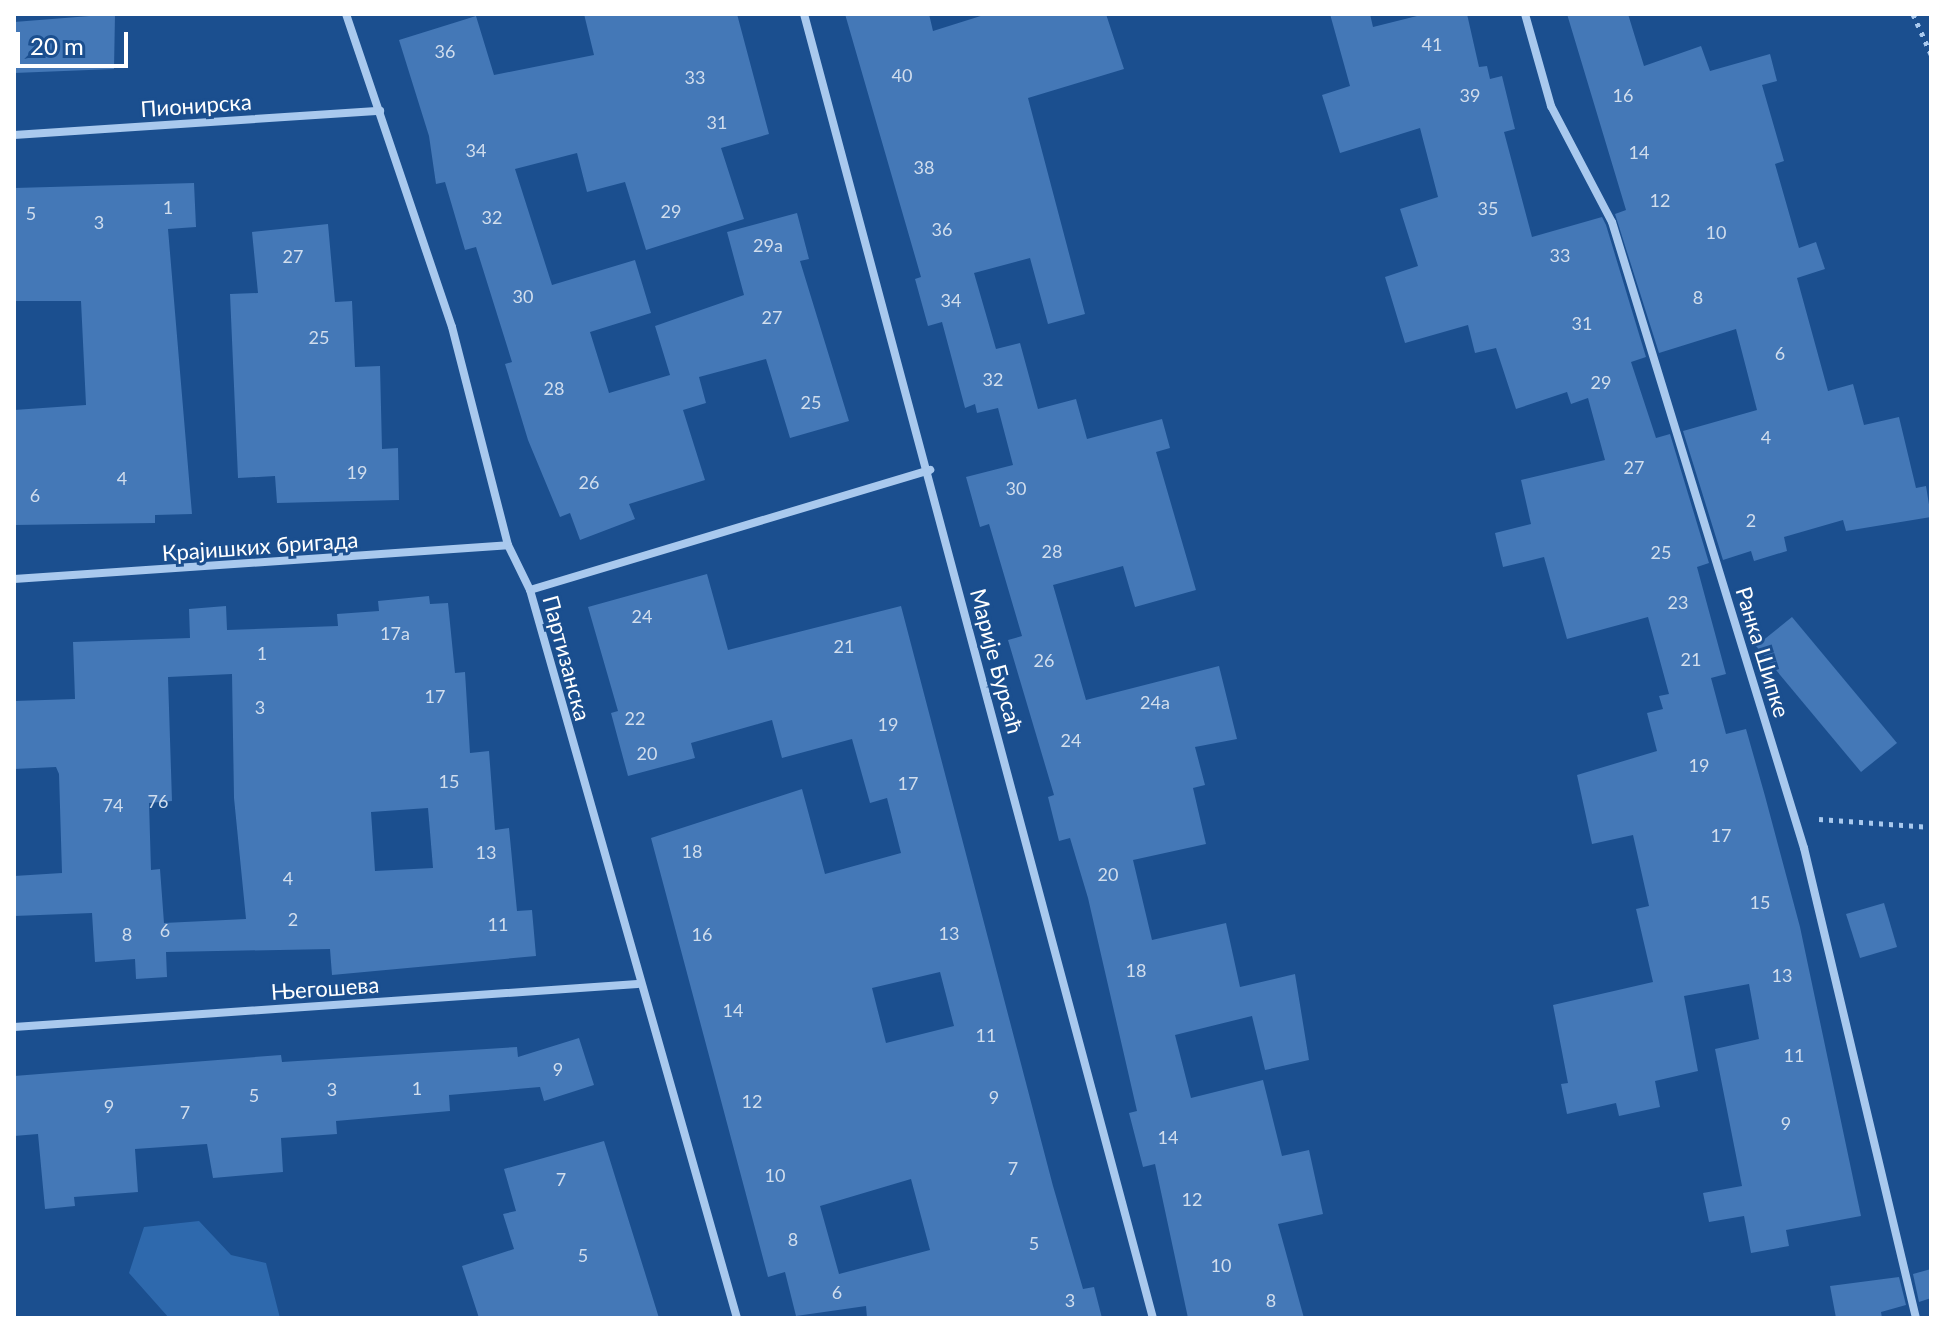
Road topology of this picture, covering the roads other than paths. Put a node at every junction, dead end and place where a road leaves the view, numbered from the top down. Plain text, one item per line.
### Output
1 (346, 14) edge
2 (804, 14) edge
3 (1525, 14) edge
4 (380, 111) junction
5 (14, 135) edge
6 (930, 470) junction
7 (508, 545) junction
8 (14, 579) edge
9 (530, 590) junction
10 (638, 984) junction
11 (14, 1027) edge
12 (737, 1318) edge
13 (1153, 1318) edge
14 (1916, 1318) edge

1 - 4 street, Партизанска
2 - 6 street, Марије Бурсаћ
3 - 14 street, Ранка Шипке
4 - 5 street, Пионирска
4 - 7 street, Партизанска
6 - 9 street
6 - 13 street, Марије Бурсаћ
7 - 8 street, Крајишких бригада
7 - 9 street, Партизанска
9 - 10 street, Партизанска
10 - 11 street, Његошева
10 - 12 street, Партизанска

